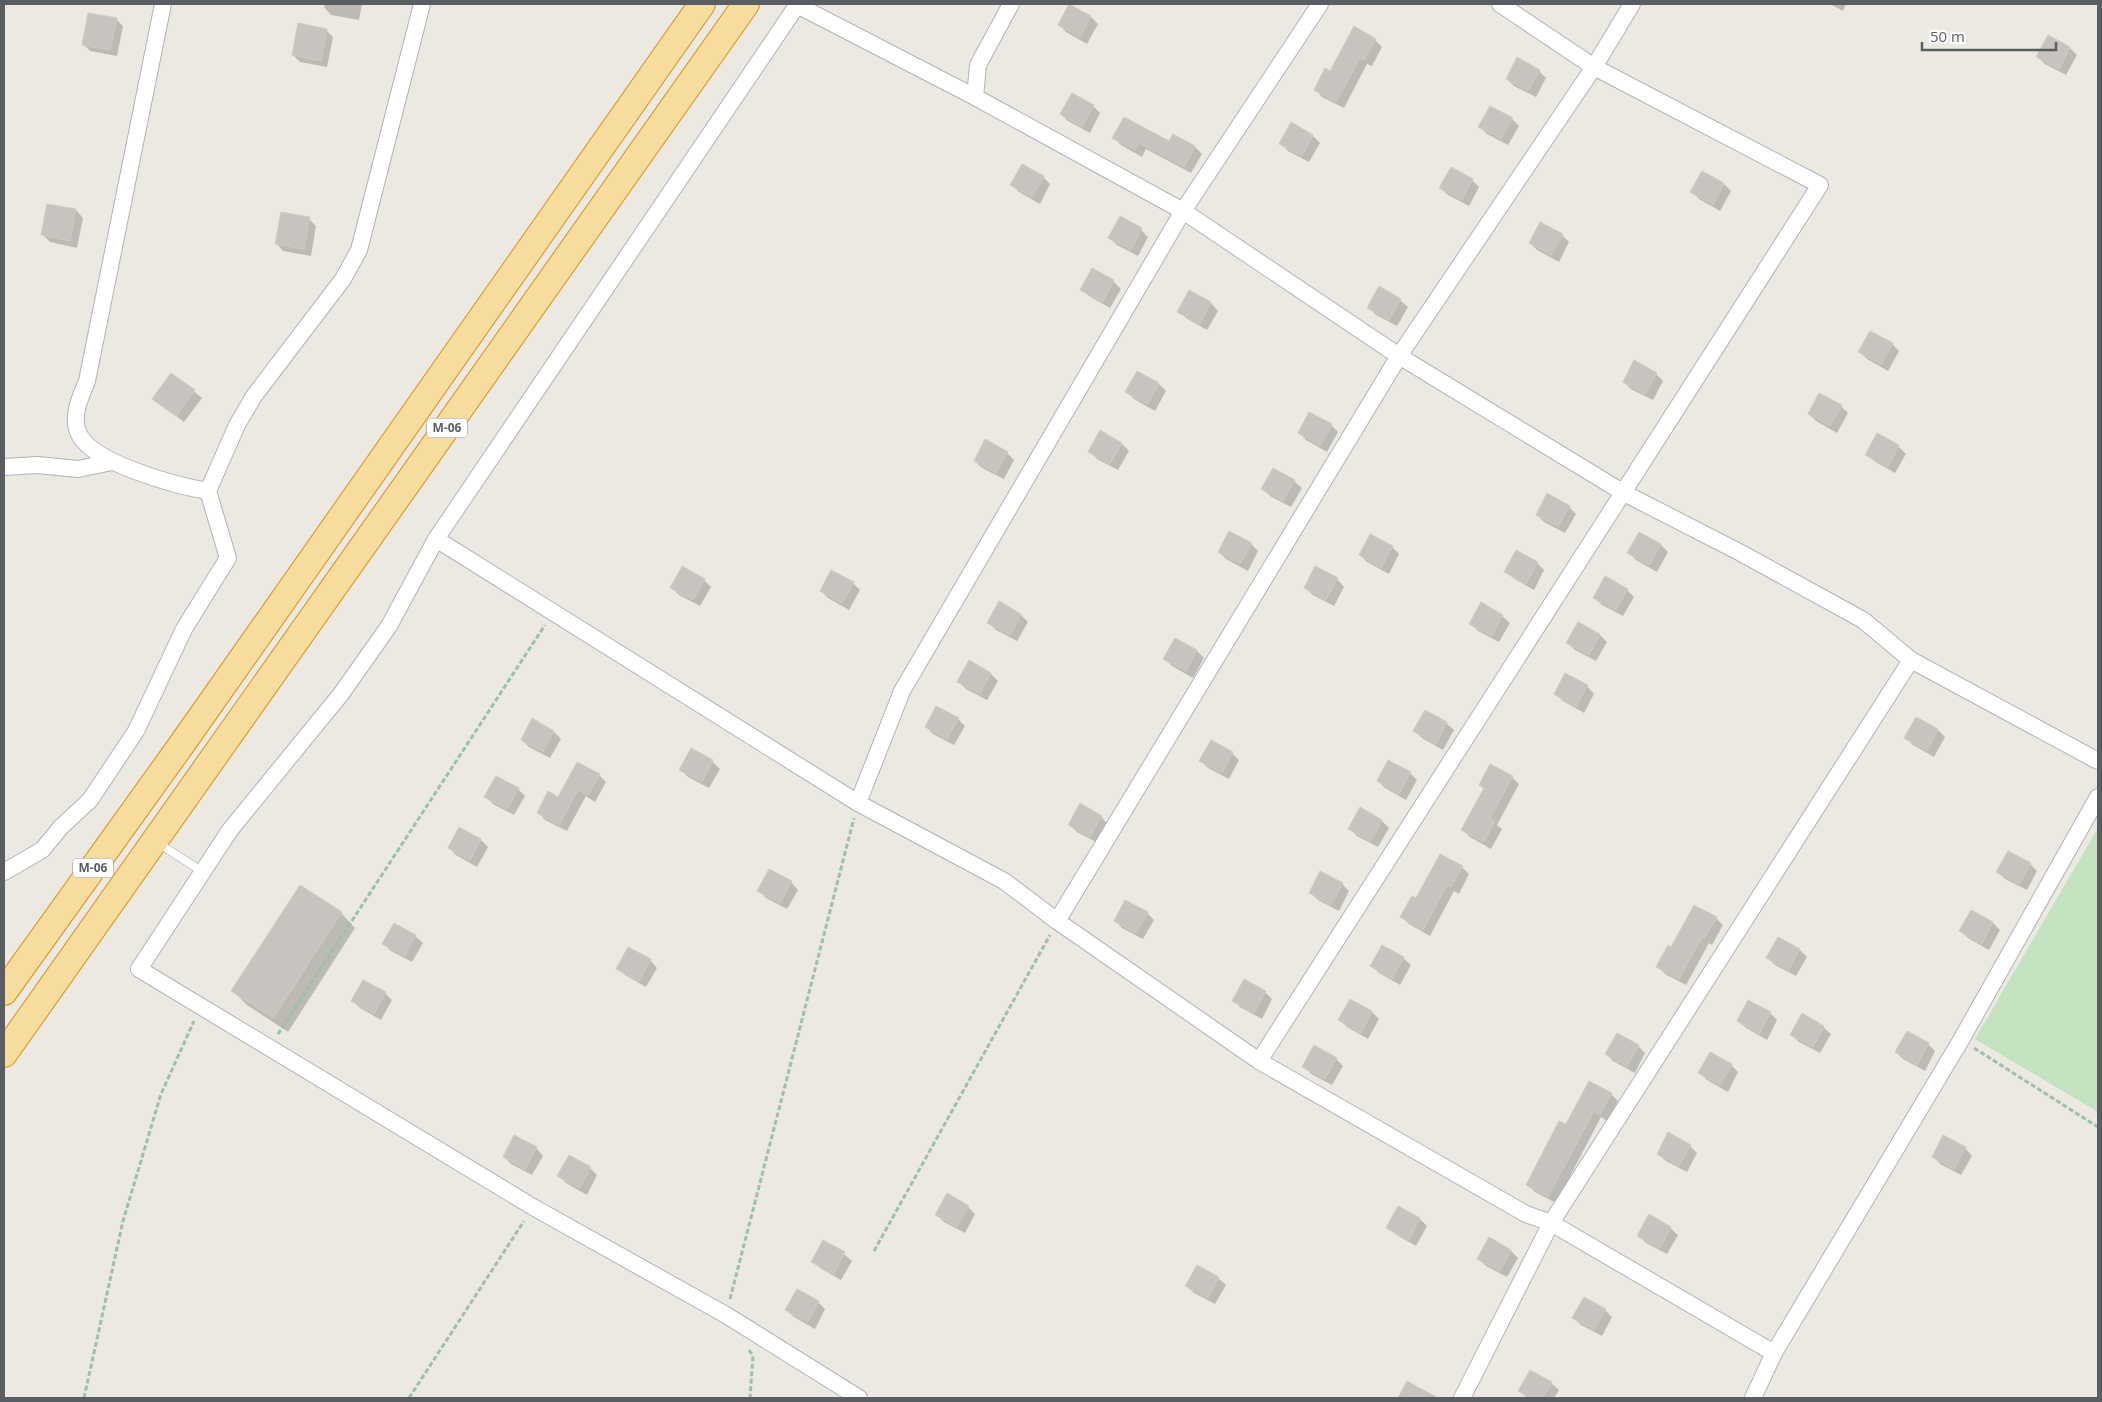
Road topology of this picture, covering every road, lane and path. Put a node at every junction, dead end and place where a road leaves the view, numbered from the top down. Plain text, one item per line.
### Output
1 (163, 4) edge
2 (422, 4) edge
3 (702, 4) edge
4 (746, 4) edge
5 (797, 4) edge
6 (1011, 4) edge
7 (1320, 4) edge
8 (1500, 4) edge
9 (1632, 4) edge
10 (1594, 67) junction
11 (975, 97) junction
12 (1183, 211) junction
13 (1399, 356) junction
14 (112, 462) junction
15 (4, 467) edge
16 (208, 491) junction
17 (1624, 492) junction
18 (436, 539) junction
19 (554, 612) junction
20 (1911, 660) junction
21 (2098, 761) edge
22 (2098, 797) edge
23 (858, 803) junction
24 (156, 841) junction
25 (4, 872) edge
26 (203, 872) junction
27 (1057, 921) junction
28 (4, 992) edge
29 (200, 1008) junction
30 (1961, 1040) junction
31 (268, 1049) junction
32 (4, 1054) edge
33 (1259, 1061) junction
34 (2098, 1128) edge
35 (533, 1207) junction
36 (1551, 1223) junction
37 (874, 1251) dead end
38 (726, 1315) junction
39 (747, 1348) dead end
40 (1774, 1353) junction
41 (84, 1398) edge
42 (409, 1398) edge
43 (750, 1398) edge
44 (859, 1398) edge
45 (1462, 1398) edge
46 (1753, 1398) edge

1 - 14 street
2 - 16 street
3 - 28 highway, М-06
4 - 24 highway, М-06
5 - 11 street
5 - 18 street
6 - 11 street
7 - 12 street
8 - 10 street
9 - 10 street
10 - 13 street
10 - 17 street
11 - 12 street
12 - 13 street
12 - 23 street
13 - 17 street
13 - 27 street
14 - 15 street
14 - 16 street
16 - 25 street
17 - 20 street
17 - 33 street
18 - 19 street
18 - 26 street
19 - 23 street
19 - 31 path
20 - 21 street
20 - 36 street
22 - 30 street
23 - 27 street
23 - 38 path
24 - 26 lane
24 - 32 highway, М-06
26 - 29 street
27 - 33 street
27 - 37 path
29 - 31 street
29 - 41 path
30 - 34 path
30 - 40 street
31 - 35 street
33 - 36 street
35 - 38 street
35 - 42 path
36 - 40 street
36 - 45 street
38 - 44 street
39 - 43 path
40 - 46 street

